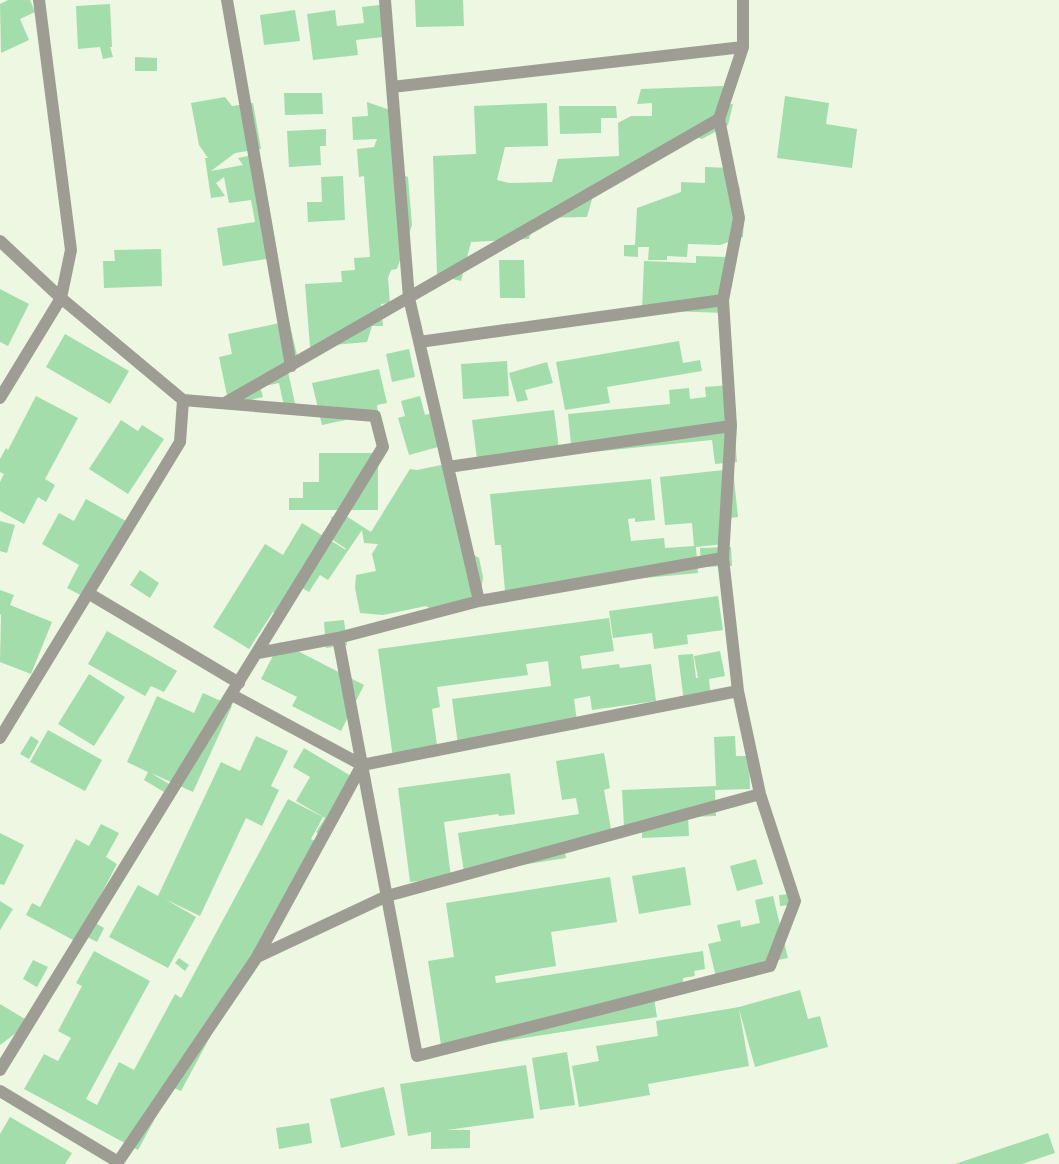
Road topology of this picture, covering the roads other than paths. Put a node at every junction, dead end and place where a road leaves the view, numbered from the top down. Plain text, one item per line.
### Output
1 (39, 0) edge
2 (227, 0) edge
3 (385, 0) edge
4 (743, 0) edge
5 (743, 47) junction
6 (392, 87) junction
7 (719, 119) junction
8 (0, 241) edge
9 (61, 298) junction
10 (409, 298) junction
11 (723, 300) junction
12 (419, 342) junction
13 (291, 366) junction
14 (0, 398) edge
15 (183, 400) junction
16 (225, 404) junction
17 (731, 426) junction
18 (448, 467) junction
19 (723, 558) junction
20 (88, 593) junction
21 (479, 601) junction
22 (338, 638) junction
23 (258, 653) junction
24 (239, 683) junction
25 (738, 691) junction
26 (232, 695) junction
27 (0, 738) edge
28 (362, 765) junction
29 (760, 794) junction
30 (387, 896) junction
31 (257, 957) junction
32 (0, 1070) edge
33 (0, 1090) edge

1 - 9 street
2 - 13 street
3 - 6 street
4 - 5 street
5 - 6 street
5 - 7 street
6 - 10 street
7 - 10 street
7 - 11 street
8 - 9 street
9 - 14 street
9 - 15 street
10 - 12 street
10 - 13 street
11 - 12 street
11 - 17 street
12 - 18 street
13 - 16 street
15 - 16 street
15 - 20 street
16 - 23 street
17 - 18 street
17 - 19 street
18 - 21 street
19 - 21 street
19 - 25 street
20 - 24 street
20 - 27 street
21 - 22 street
22 - 23 street
22 - 28 street
23 - 24 street
24 - 26 street
25 - 28 street
25 - 29 street
26 - 28 street
26 - 32 street
28 - 30 street
28 - 31 street
29 - 30 street
29 - 30 street
30 - 31 street
31 - 33 street

